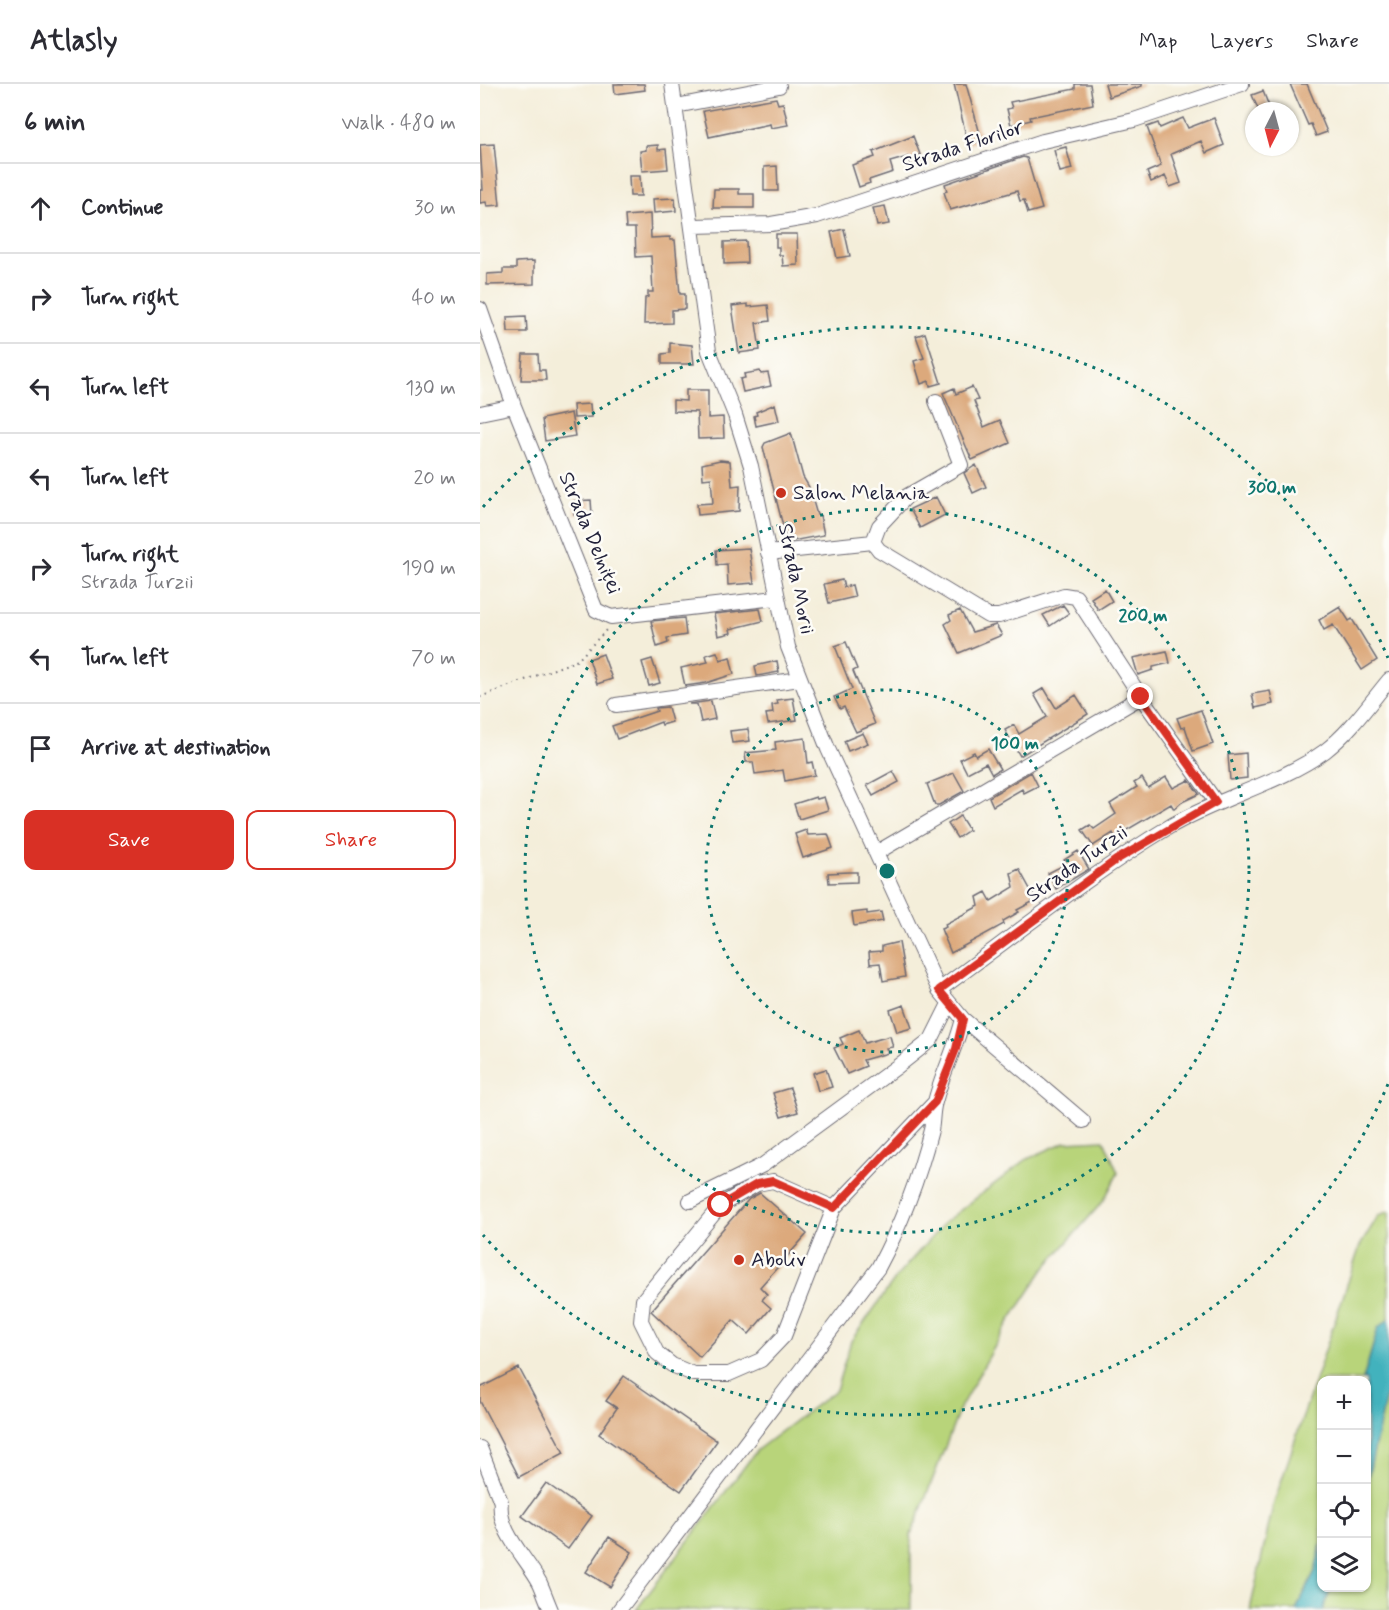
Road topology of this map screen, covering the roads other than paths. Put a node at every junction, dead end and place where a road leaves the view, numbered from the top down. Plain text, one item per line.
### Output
1 (672, 84) edge
2 (1242, 84) edge
3 (779, 86) dead end
4 (676, 106) junction
5 (693, 226) junction
6 (480, 309) edge
7 (936, 401) dead end
8 (514, 406) junction
9 (480, 414) edge
10 (873, 542) junction
11 (768, 554) junction
12 (776, 598) junction
13 (800, 679) junction
14 (1389, 680) edge
15 (1141, 697) junction
16 (616, 705) dead end
17 (1216, 802) junction
18 (876, 853) junction
19 (939, 990) junction
20 (949, 1004) junction
21 (963, 1019) junction
22 (935, 1102) junction
23 (1083, 1121) dead end
24 (690, 1202) dead end
25 (834, 1208) junction
26 (480, 1448) edge
27 (551, 1610) edge
28 (619, 1610) edge

1 - 4 street, Strada Morii
2 - 5 street, Strada Florilor
3 - 4 street
4 - 5 street, Strada Morii
5 - 11 street, Strada Morii
6 - 8 street, Strada Delniței
7 - 10 street
8 - 9 street
8 - 12 street, Strada Delniței
10 - 11 street
10 - 15 street
11 - 12 street, Strada Morii
12 - 13 street, Strada Morii
13 - 16 street
13 - 18 street, Strada Morii
14 - 17 street, Strada Turzii
15 - 17 street
15 - 18 street
17 - 19 street, Strada Turzii
18 - 19 street, Strada Morii
19 - 20 street, Strada Morii
20 - 21 street, Strada Morii
20 - 24 street
21 - 22 street
21 - 23 street, Strada Morii
22 - 25 street
22 - 28 street
25 - 25 street
26 - 27 street

